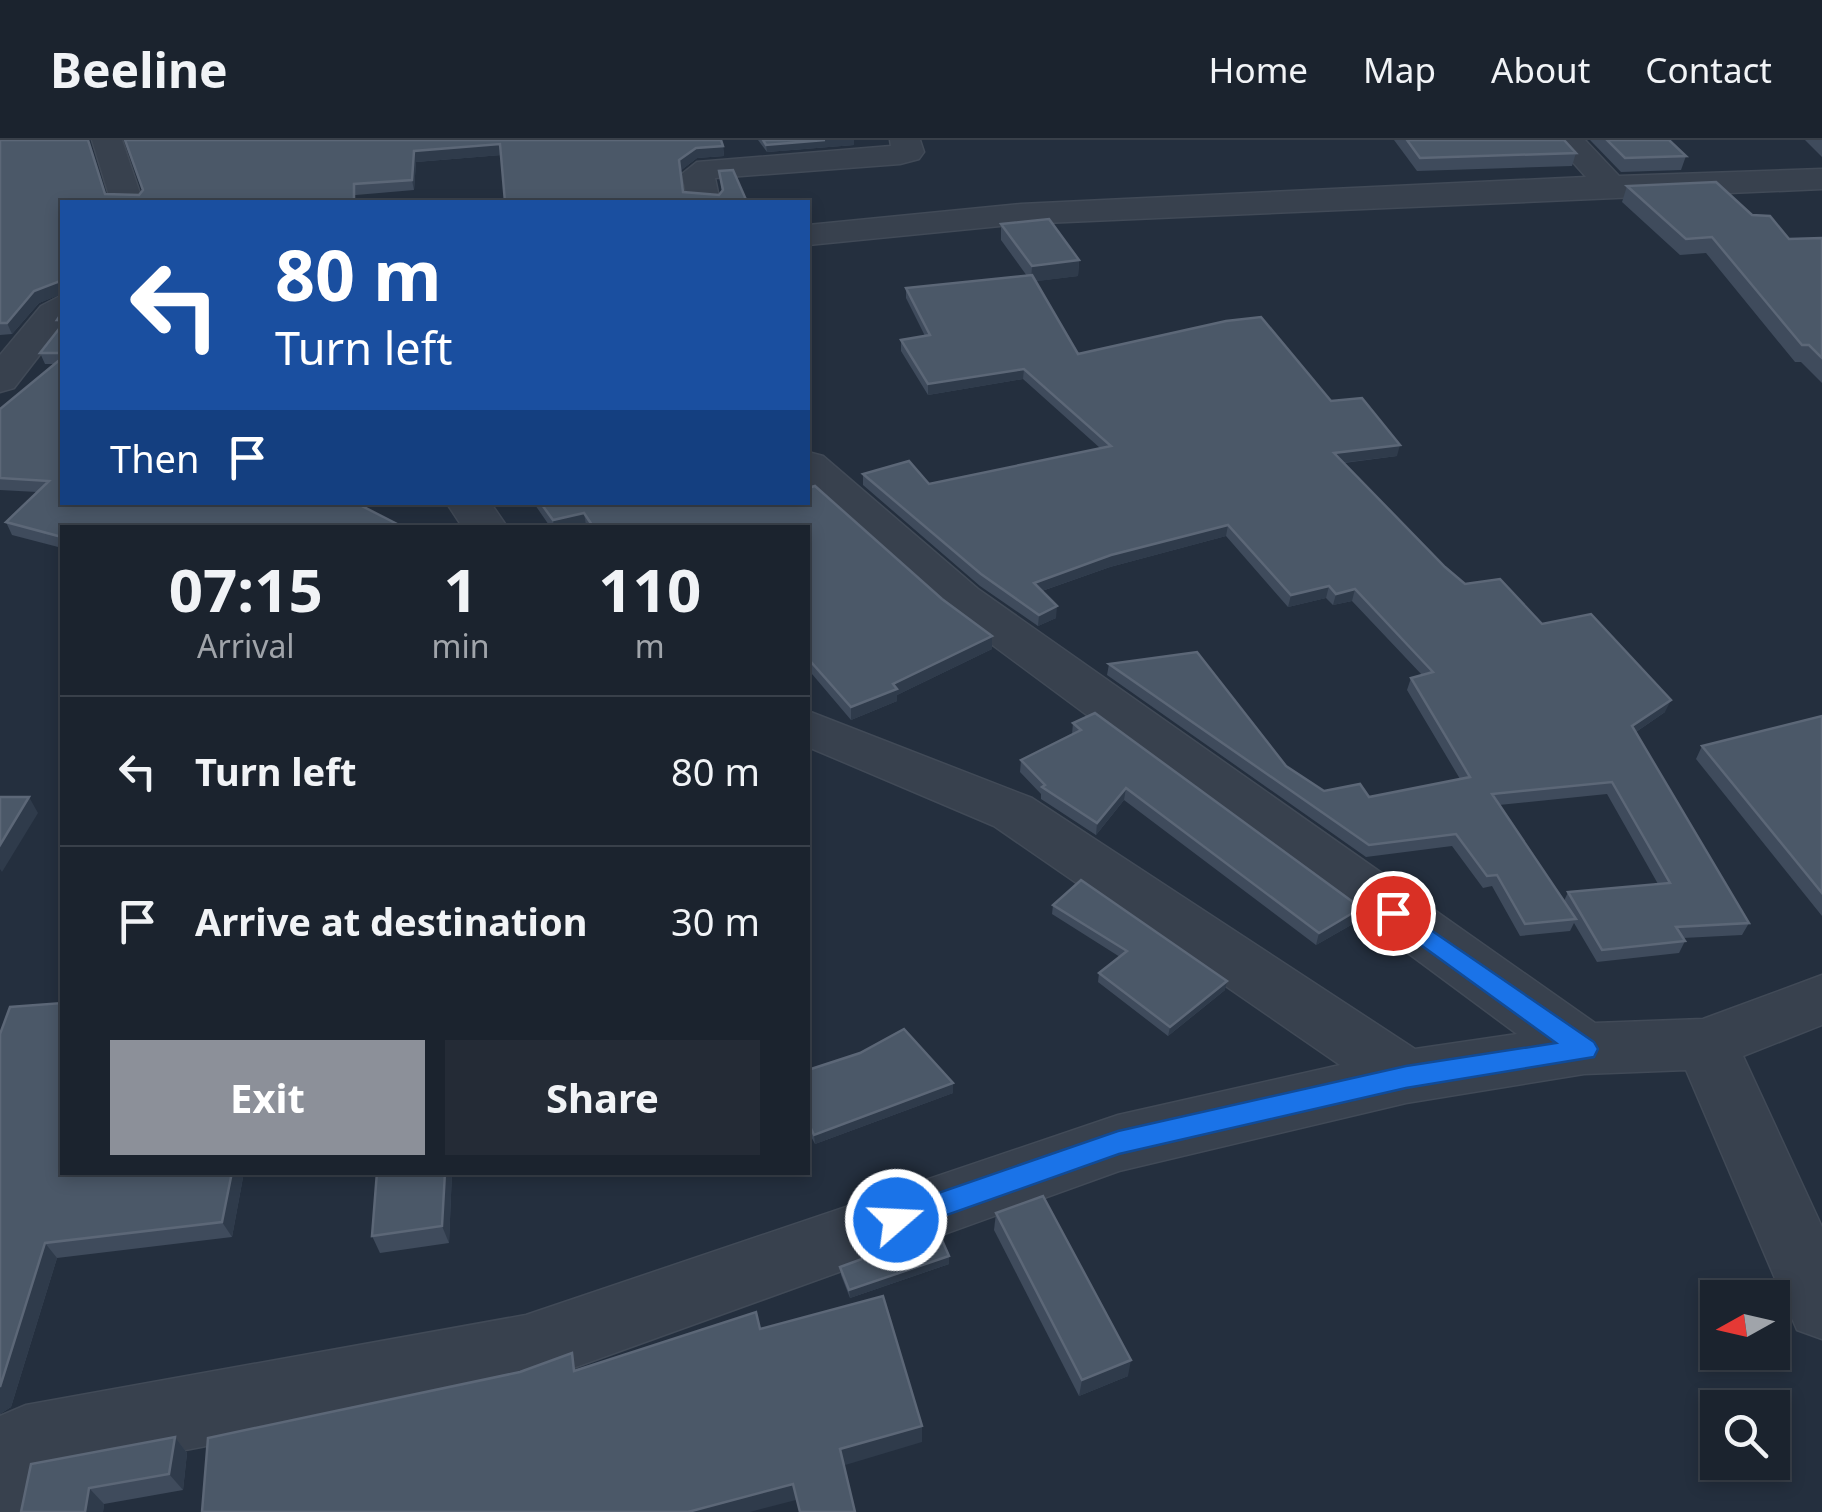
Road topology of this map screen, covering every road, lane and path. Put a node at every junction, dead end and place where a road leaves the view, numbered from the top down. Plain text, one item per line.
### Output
1 (108, 140) edge
2 (904, 140) edge
3 (1568, 140) edge
4 (1797, 150) dead end
5 (1822, 177) edge
6 (1612, 186) junction
7 (126, 200) edge
8 (704, 200) edge
9 (810, 236) edge
10 (60, 308) edge
11 (0, 380) edge
12 (810, 467) edge
13 (810, 729) edge
14 (1822, 999) edge
15 (1706, 1044) junction
16 (1584, 1049) junction
17 (1406, 1077) junction
18 (1822, 1306) edge
19 (0, 1493) edge

1 - 7 street
2 - 8 street
3 - 6 street
4 - 5 street
5 - 6 street
6 - 9 street
10 - 11 street
12 - 16 street
13 - 17 street
14 - 15 street
15 - 16 street
15 - 18 street
16 - 17 street
17 - 19 street

